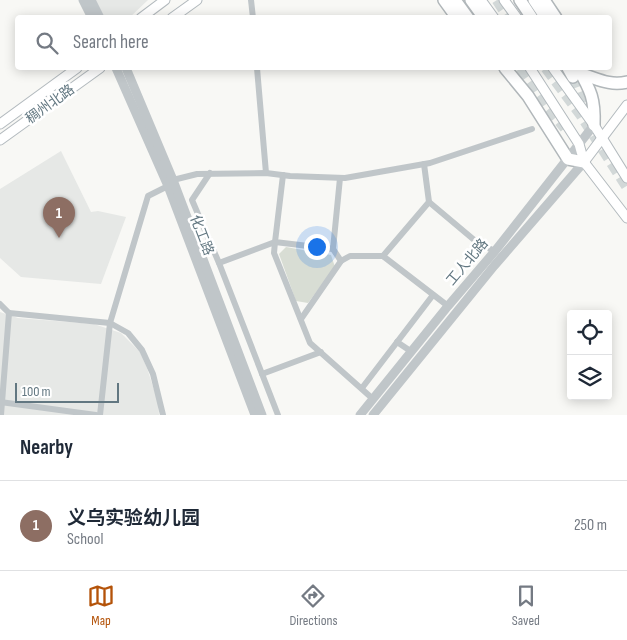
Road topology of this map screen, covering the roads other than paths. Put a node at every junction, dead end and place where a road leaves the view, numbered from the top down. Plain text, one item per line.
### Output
1 (84, 0) edge
2 (91, 0) edge
3 (165, 0) edge
4 (197, 0) edge
5 (252, 0) edge
6 (444, 0) edge
7 (455, 0) edge
8 (471, 0) edge
9 (481, 0) edge
10 (504, 0) edge
11 (520, 0) edge
12 (534, 0) edge
13 (544, 0) edge
14 (91, 15) edge
15 (98, 15) edge
16 (145, 15) edge
17 (176, 15) edge
18 (253, 15) edge
19 (455, 15) edge
20 (466, 15) edge
21 (482, 15) edge
22 (492, 15) edge
23 (515, 15) edge
24 (530, 15) edge
25 (544, 15) edge
26 (554, 15) edge
27 (74, 70) edge
28 (97, 70) edge
29 (117, 70) edge
30 (127, 70) edge
31 (257, 70) edge
32 (497, 70) edge
33 (506, 70) edge
34 (531, 70) edge
35 (554, 70) edge
36 (577, 71) edge
37 (516, 80) junction
38 (627, 82) edge
39 (627, 104) edge
40 (0, 124) edge
41 (594, 125) junction
42 (532, 129) dead end
43 (602, 138) junction
44 (0, 140) edge
45 (579, 144) junction
46 (568, 159) junction
47 (584, 162) junction
48 (424, 164) junction
49 (210, 173) junction
50 (266, 173) junction
51 (284, 175) junction
52 (340, 178) junction
53 (627, 178) edge
54 (170, 183) junction
55 (428, 202) junction
56 (627, 218) edge
57 (275, 242) junction
58 (333, 249) junction
59 (495, 251) junction
60 (383, 256) junction
61 (341, 261) junction
62 (219, 263) junction
63 (434, 295) junction
64 (0, 304) edge
65 (448, 306) junction
66 (9, 313) junction
67 (300, 319) junction
68 (110, 323) junction
69 (397, 342) junction
70 (321, 352) junction
71 (412, 352) junction
72 (262, 374) junction
73 (362, 388) junction
74 (373, 399) junction
75 (1, 402) edge
76 (1, 415) edge
77 (96, 415) edge
78 (100, 415) edge
79 (163, 415) edge
80 (255, 415) edge
81 (262, 415) edge
82 (278, 415) edge
83 (360, 415) edge
84 (373, 415) edge

1 - 14 street
2 - 15 street
3 - 16 main road
4 - 17 main road
5 - 18 street
6 - 19 highway
7 - 20 highway
8 - 21 highway
9 - 22 main road
10 - 23 main road
11 - 24 highway
12 - 25 highway
13 - 26 highway
27 - 40 main road, 稠州北路
28 - 44 main road, 稠州北路
29 - 54 street, 化工路
30 - 54 street, 化工路
31 - 50 street
32 - 37 highway
33 - 37 highway
34 - 45 main road
35 - 41 main road
36 - 38 highway
36 - 41 highway
37 - 46 highway
39 - 43 main road
41 - 43 main road
41 - 45 street, 工人北路
42 - 48 street
43 - 47 main road
43 - 53 main road
45 - 46 street, 工人北路
45 - 47 main road
46 - 47 highway
46 - 59 street, 工人北路
47 - 56 main road
47 - 84 street, 工人北路
48 - 52 street
48 - 55 street
49 - 50 street
49 - 54 street
49 - 62 street
50 - 51 street
51 - 52 street
51 - 57 street
52 - 58 street
54 - 68 street
54 - 80 street, 化工路
54 - 81 street, 化工路
55 - 59 street
55 - 60 street
57 - 58 street
57 - 62 street
57 - 67 street
58 - 61 street
59 - 65 street, 工人北路
60 - 61 street
60 - 63 street
61 - 67 street
62 - 72 street
63 - 65 street
63 - 69 street
64 - 66 street
65 - 71 street, 工人北路
66 - 68 street
66 - 75 street
67 - 70 street
68 - 78 street
68 - 79 street
69 - 71 street
69 - 73 street
70 - 72 street
70 - 73 street
71 - 74 street, 工人北路
72 - 82 street
73 - 74 street
74 - 83 street, 工人北路
75 - 76 street
75 - 77 street

